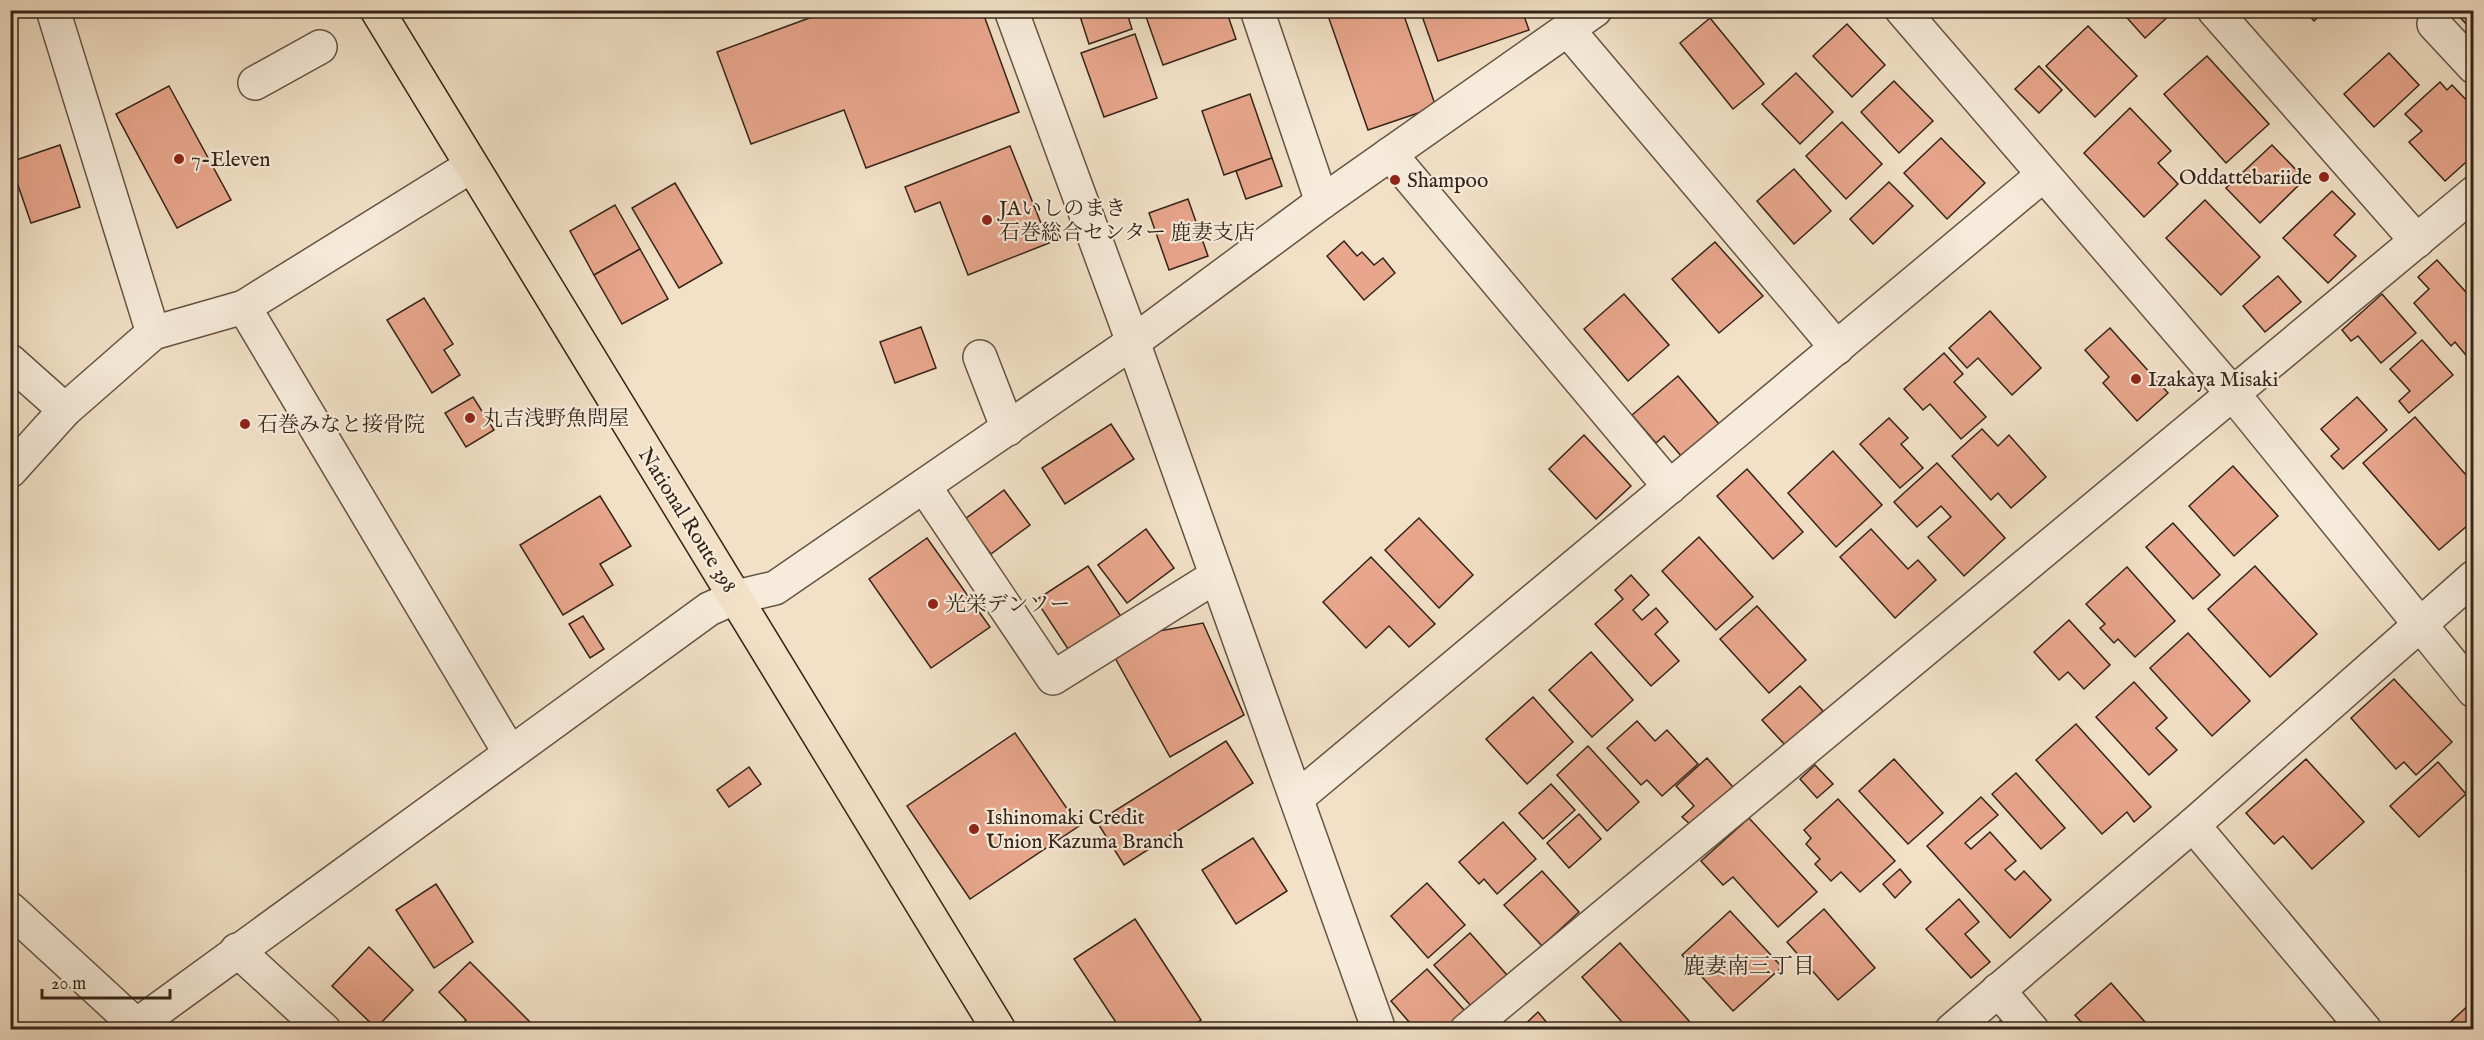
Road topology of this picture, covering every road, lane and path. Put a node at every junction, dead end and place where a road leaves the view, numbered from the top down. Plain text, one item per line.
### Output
1 (53, 10) edge
2 (377, 10) edge
3 (1011, 10) edge
4 (1257, 10) edge
5 (1595, 10) edge
6 (1902, 10) edge
7 (2214, 10) edge
8 (2434, 24) dead end
9 (1568, 30) junction
10 (320, 47) dead end
11 (2474, 67) edge
12 (255, 83) dead end
13 (1390, 154) junction
14 (471, 166) junction
15 (2043, 175) junction
16 (2474, 193) edge
17 (1322, 202) junction
18 (2417, 241) junction
19 (244, 307) junction
20 (153, 333) junction
21 (1133, 342) junction
22 (1837, 348) junction
23 (980, 357) dead end
24 (10, 361) edge
25 (2233, 394) junction
26 (65, 410) junction
27 (1008, 429) junction
28 (10, 471) edge
29 (924, 486) junction
30 (1670, 487) junction
31 (1216, 576) junction
32 (2474, 577) edge
33 (736, 597) junction
34 (2419, 623) junction
35 (2474, 691) edge
36 (510, 753) junction
37 (1297, 798) junction
38 (2193, 825) junction
39 (10, 909) edge
40 (237, 950) junction
41 (1998, 990) junction
42 (132, 1027) edge
43 (324, 1029) edge
44 (999, 1029) edge
45 (1379, 1029) edge
46 (1467, 1029) edge
47 (1952, 1029) edge
48 (2032, 1029) edge
49 (2365, 1029) edge

1 - 20 street
2 - 14 highway, National Route 398
3 - 21 street
4 - 17 street
5 - 9 street
6 - 15 street
7 - 18 street
8 - 11 street
9 - 13 street
9 - 22 street
10 - 12 street
13 - 17 street
13 - 30 street
14 - 19 street
14 - 33 highway, National Route 398
15 - 22 street
15 - 25 street
16 - 18 street
17 - 21 street
18 - 25 street
19 - 20 street
19 - 36 street
20 - 26 street
21 - 27 street
21 - 31 street
22 - 30 street
23 - 27 street
24 - 26 street
25 - 34 street
25 - 46 street
26 - 28 street
27 - 29 street
29 - 31 street
29 - 33 street
30 - 37 street
31 - 37 street
32 - 34 street
33 - 36 street
33 - 44 highway, National Route 398
34 - 35 street
34 - 38 street
36 - 40 street
37 - 45 street
38 - 41 street
38 - 49 street
39 - 42 street
40 - 42 street
40 - 43 street
41 - 47 street
41 - 48 street

